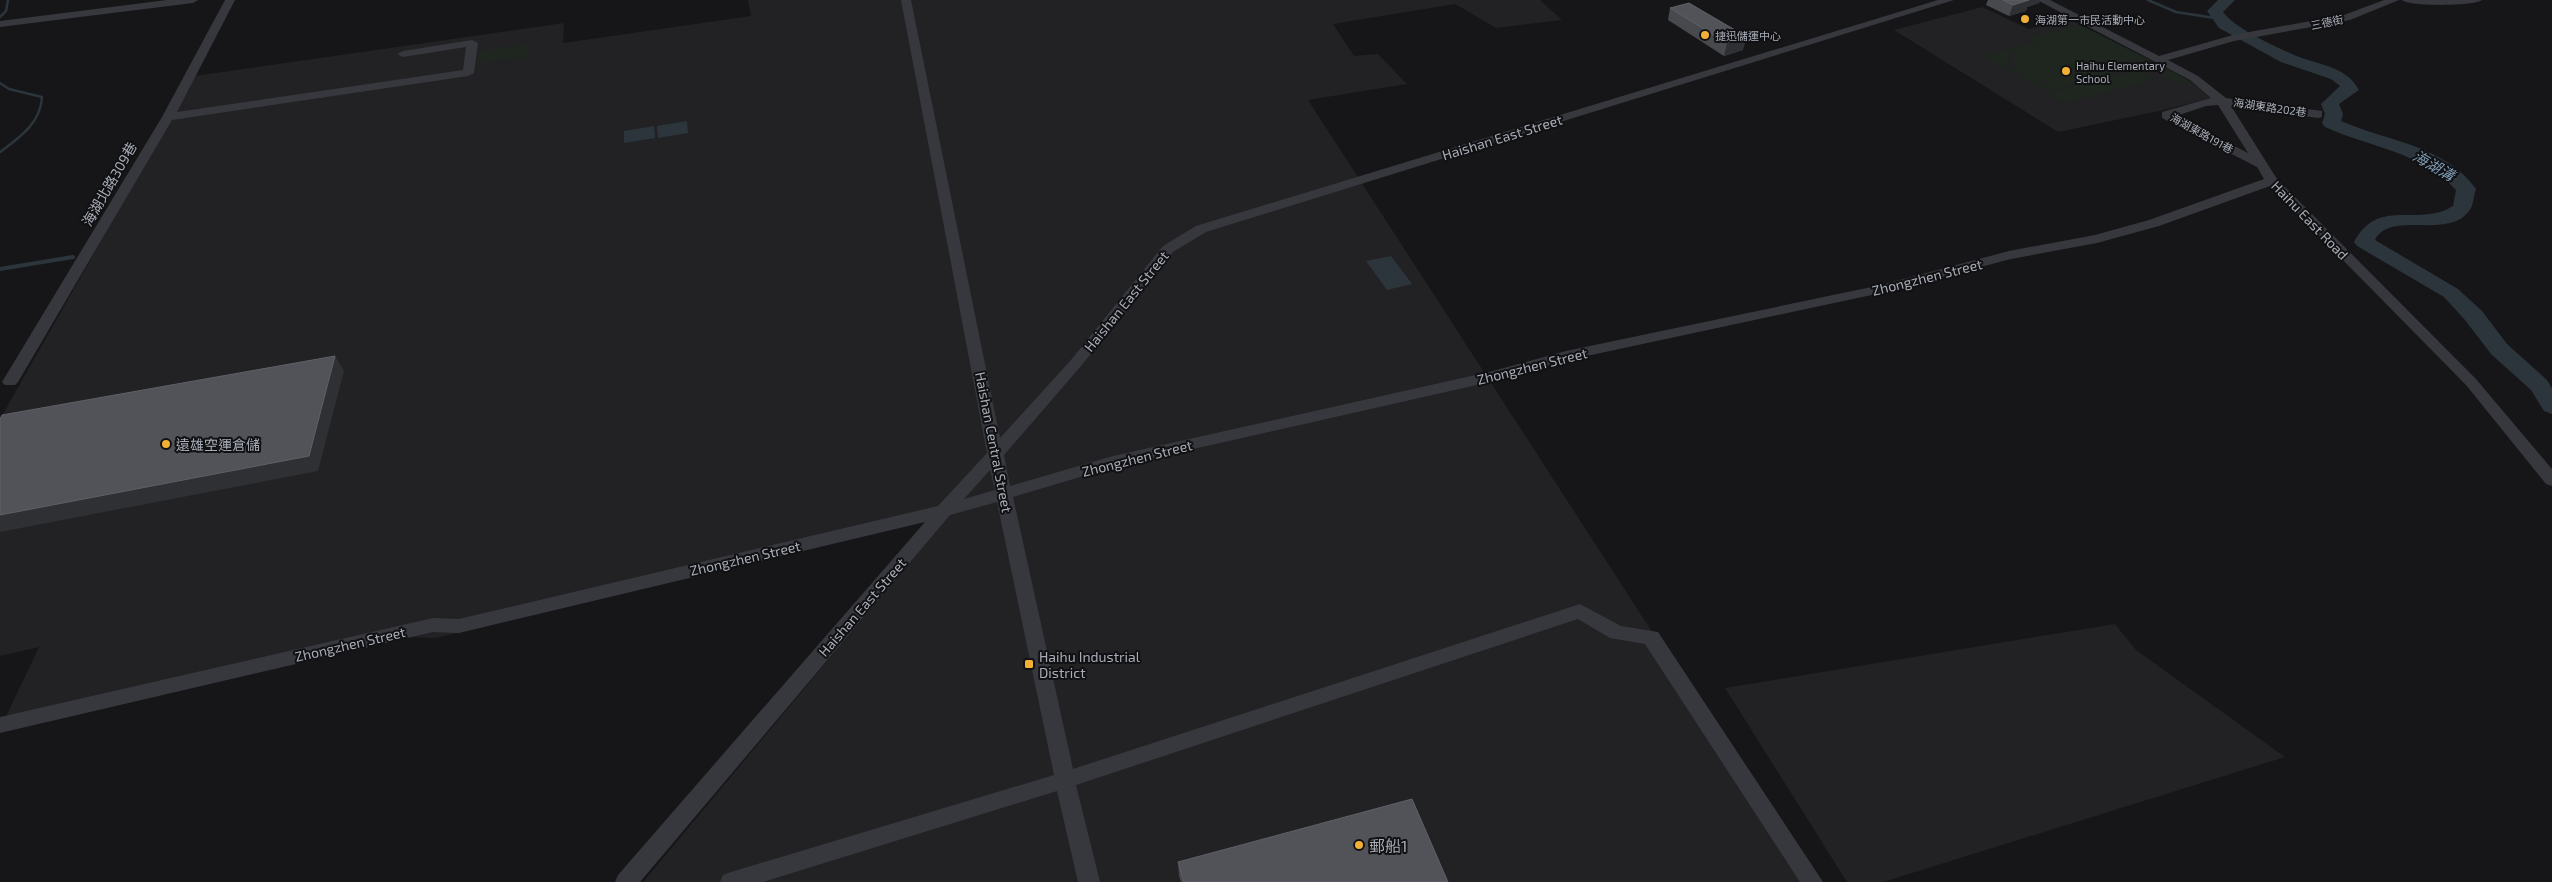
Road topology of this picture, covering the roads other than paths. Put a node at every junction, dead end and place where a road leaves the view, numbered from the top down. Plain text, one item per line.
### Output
1 (193, 0) edge
2 (230, 0) edge
3 (906, 0) edge
4 (1949, 0) edge
5 (2042, 0) edge
6 (2394, 0) edge
7 (2407, 0) edge
8 (2477, 0) edge
9 (0, 24) edge
10 (2233, 38) joint
11 (403, 54) dead end
12 (2157, 60) junction
13 (2222, 101) junction
14 (2318, 114) dead end
15 (168, 117) junction
16 (2261, 165) junction
17 (2272, 181) junction
18 (10, 382) dead end
19 (995, 453) junction
20 (2552, 480) edge
21 (1004, 495) junction
22 (944, 511) junction
23 (0, 725) edge
24 (1065, 780) junction
25 (626, 882) edge
26 (731, 882) edge
27 (1089, 882) edge
28 (1812, 882) edge

1 - 9 street
2 - 15 street, 海湖北路309巷
3 - 19 street, Haishan Central Street
4 - 19 street, Haishan East Street
5 - 12 street, Haihu East Road
6 - 10 street, 三德街
7 - 8 street
10 - 12 street
11 - 15 street
12 - 13 street, Haihu East Road
13 - 14 street, 海湖東路202巷
13 - 16 street, Haihu East Road
13 - 16 street, 海湖東路191巷
15 - 18 street, 海湖北路309巷
16 - 17 street, Haihu East Road
17 - 20 street, Haihu East Road
17 - 21 street, Zhongzhen Street
19 - 21 street, Haishan Central Street
19 - 22 street, Haishan East Street
21 - 22 street, Zhongzhen Street
21 - 24 street, Haishan Central Street
22 - 23 street, Zhongzhen Street
22 - 25 street, Haishan East Street
24 - 26 street
24 - 27 street, Haishan Central Street
24 - 28 street

